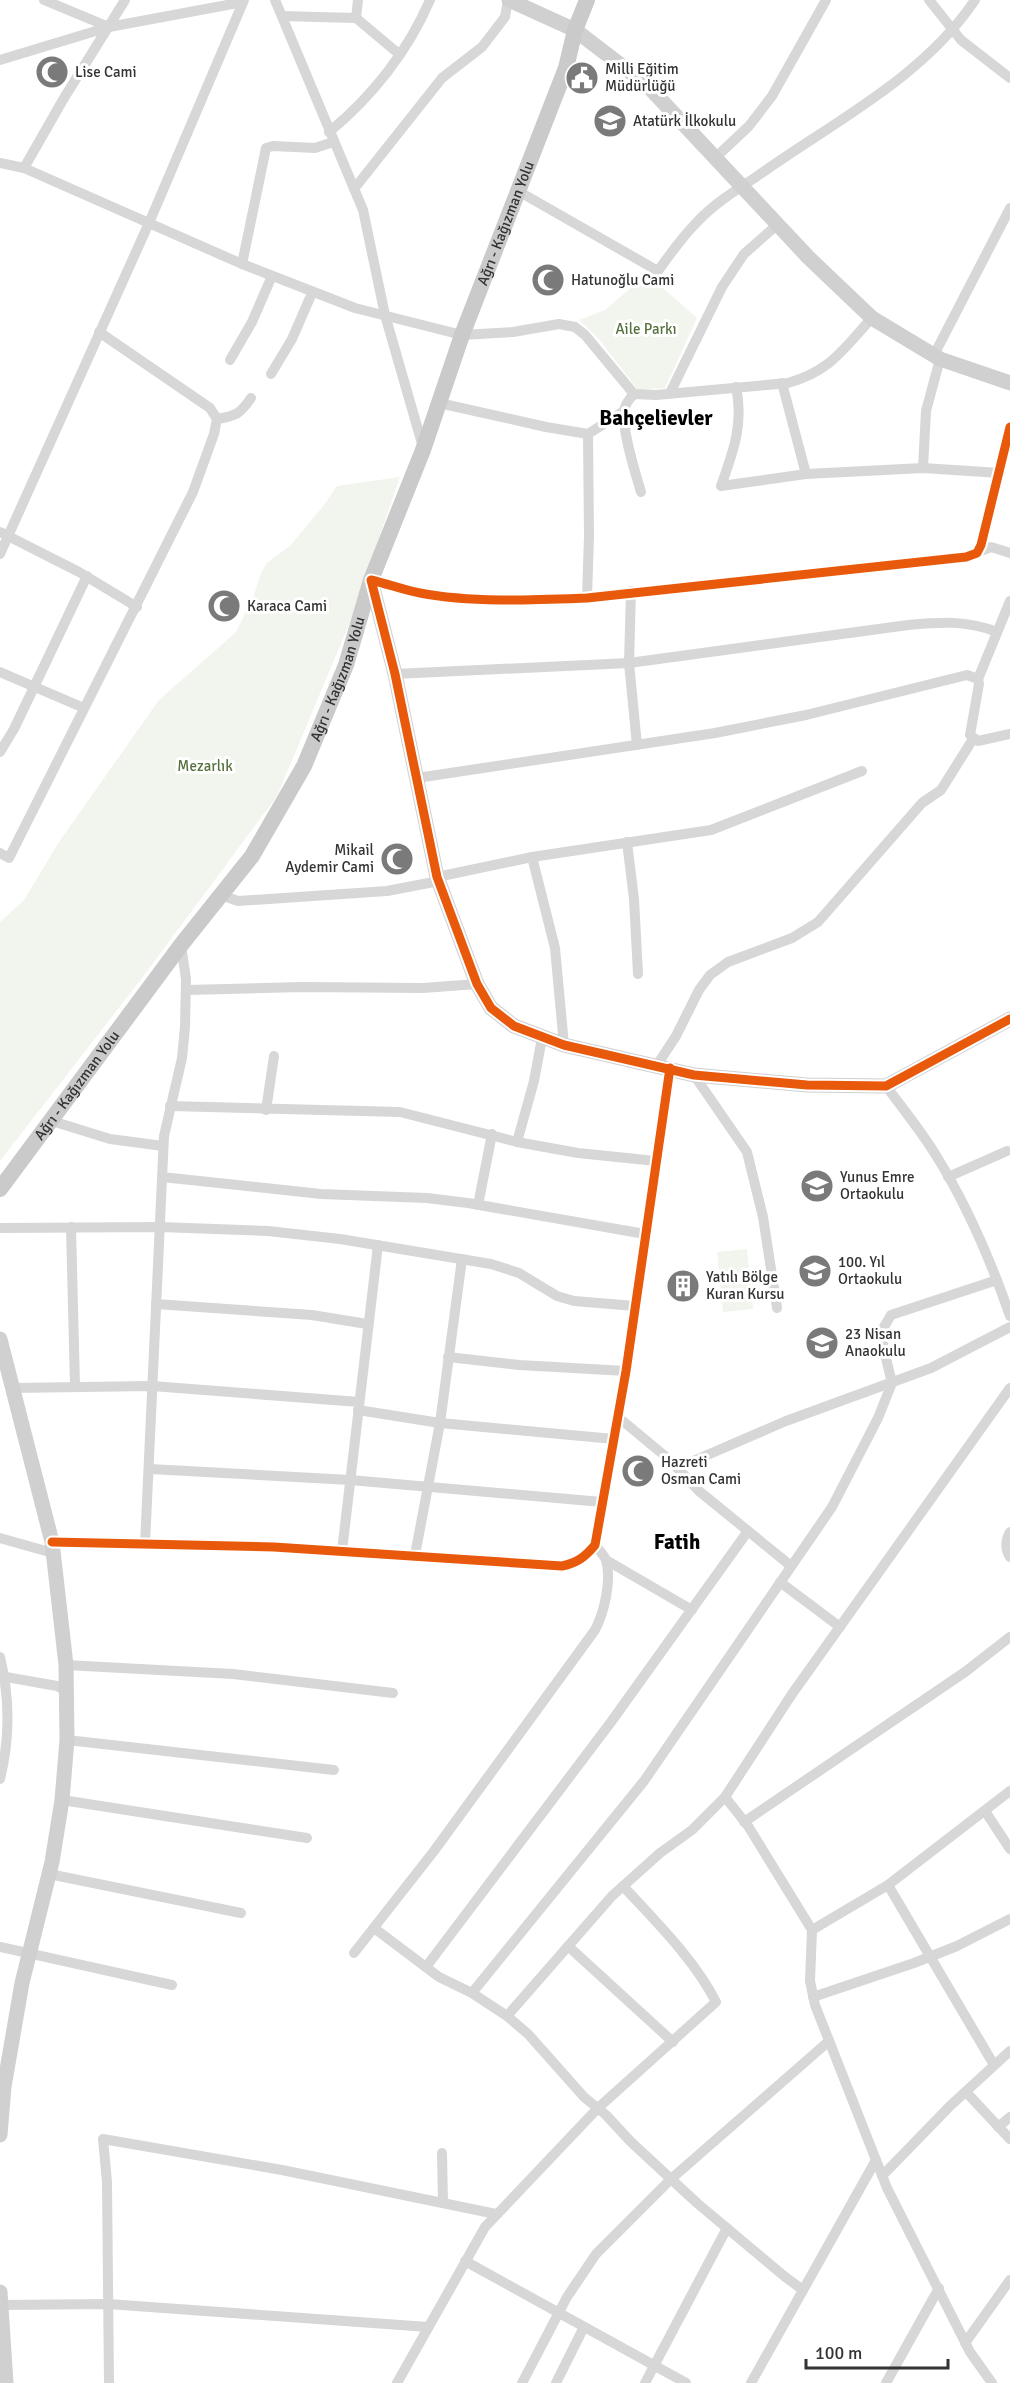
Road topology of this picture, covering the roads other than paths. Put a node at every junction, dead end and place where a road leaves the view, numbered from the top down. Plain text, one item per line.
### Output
1 (44, 0) edge
2 (125, 0) edge
3 (276, 0) edge
4 (358, 0) edge
5 (430, 0) edge
6 (509, 0) edge
7 (587, 0) edge
8 (826, 0) edge
9 (929, 0) edge
10 (975, 0) edge
11 (244, 1) edge
12 (282, 16) junction
13 (356, 18) junction
14 (109, 27) junction
15 (576, 30) junction
16 (952, 31) junction
17 (399, 54) junction
18 (0, 60) edge
19 (1010, 78) edge
20 (331, 137) junction
21 (715, 158) junction
22 (0, 163) edge
23 (24, 168) junction
24 (743, 186) junction
25 (354, 189) junction
26 (518, 190) junction
27 (1010, 208) edge
28 (149, 223) junction
29 (778, 224) junction
30 (998, 231) junction
31 (1010, 236) edge
32 (242, 264) junction
33 (272, 276) junction
34 (312, 293) junction
35 (385, 315) junction
36 (872, 318) junction
37 (99, 333) junction
38 (462, 334) junction
39 (937, 357) junction
40 (230, 360) dead end
41 (271, 374) dead end
42 (782, 383) junction
43 (1010, 383) edge
44 (736, 387) junction
45 (670, 393) junction
46 (634, 394) junction
47 (251, 398) dead end
48 (439, 403) junction
49 (624, 411) junction
50 (217, 419) junction
51 (1010, 427) edge
52 (588, 434) junction
53 (423, 450) junction
54 (923, 468) junction
55 (1000, 473) junction
56 (806, 474) junction
57 (641, 492) dead end
58 (4, 534) edge
59 (977, 553) junction
60 (1010, 553) edge
61 (0, 554) edge
62 (87, 576) junction
63 (371, 580) junction
64 (631, 591) junction
65 (587, 598) junction
66 (1010, 601) edge
67 (137, 607) junction
68 (997, 632) junction
69 (629, 663) junction
70 (0, 672) edge
71 (394, 674) junction
72 (978, 679) junction
73 (33, 686) junction
74 (84, 708) junction
75 (1010, 734) edge
76 (973, 739) junction
77 (637, 746) junction
78 (0, 752) edge
79 (862, 771) dead end
80 (417, 778) junction
81 (627, 842) junction
82 (0, 853) edge
83 (532, 857) junction
84 (438, 879) junction
85 (221, 895) junction
86 (181, 945) junction
87 (638, 974) dead end
88 (477, 984) junction
89 (186, 990) junction
90 (1010, 1019) edge
91 (542, 1038) junction
92 (564, 1045) junction
93 (274, 1056) dead end
94 (663, 1067) junction
95 (694, 1075) junction
96 (886, 1086) junction
97 (170, 1106) junction
98 (266, 1110) junction
99 (52, 1121) junction
100 (492, 1134) junction
101 (517, 1142) junction
102 (163, 1146) junction
103 (1007, 1151) dead end
104 (656, 1161) junction
105 (162, 1177) junction
106 (948, 1177) junction
107 (0, 1190) edge
108 (478, 1205) junction
109 (71, 1227) junction
110 (160, 1227) junction
111 (0, 1228) edge
112 (645, 1234) junction
113 (378, 1245) junction
114 (462, 1259) junction
115 (998, 1280) junction
116 (156, 1304) junction
117 (635, 1306) junction
118 (777, 1308) dead end
119 (1010, 1316) edge
120 (368, 1324) junction
121 (1010, 1327) edge
122 (0, 1339) edge
123 (448, 1357) junction
124 (626, 1371) junction
125 (892, 1383) junction
126 (75, 1386) junction
127 (152, 1386) junction
128 (12, 1388) junction
129 (1010, 1388) edge
130 (358, 1406) junction
131 (618, 1417) junction
132 (440, 1423) junction
133 (614, 1439) junction
134 (678, 1468) junction
135 (150, 1469) junction
136 (350, 1480) junction
137 (429, 1486) junction
138 (602, 1502) junction
139 (748, 1531) junction
140 (1010, 1532) edge
141 (0, 1538) edge
142 (145, 1544) junction
143 (595, 1545) junction
144 (53, 1547) junction
145 (342, 1551) junction
146 (415, 1555) junction
147 (1010, 1557) edge
148 (606, 1560) junction
149 (791, 1566) junction
150 (780, 1582) junction
151 (692, 1610) junction
152 (840, 1627) junction
153 (1010, 1637) edge
154 (0, 1657) edge
155 (66, 1665) junction
156 (2, 1677) edge
157 (67, 1691) junction
158 (393, 1693) dead end
159 (67, 1740) junction
160 (334, 1770) dead end
161 (0, 1779) edge
162 (1010, 1791) edge
163 (724, 1797) junction
164 (62, 1800) junction
165 (985, 1811) junction
166 (744, 1822) junction
167 (307, 1839) dead end
168 (1010, 1849) edge
169 (49, 1874) junction
170 (623, 1886) junction
171 (888, 1886) junction
172 (241, 1914) dead end
173 (1010, 1919) edge
174 (374, 1928) junction
175 (812, 1930) junction
176 (568, 1946) junction
177 (0, 1947) edge
178 (354, 1953) dead end
179 (29, 1954) junction
180 (929, 1957) junction
181 (426, 1967) junction
182 (172, 1984) dead end
183 (472, 1993) junction
184 (813, 1997) junction
185 (507, 2016) junction
186 (830, 2041) junction
187 (673, 2042) junction
188 (1010, 2051) edge
189 (994, 2065) junction
190 (966, 2092) junction
191 (598, 2108) junction
192 (1010, 2117) edge
193 (998, 2127) junction
194 (0, 2128) edge
195 (1010, 2139) edge
196 (442, 2152) dead end
197 (876, 2160) junction
198 (882, 2176) junction
199 (671, 2179) junction
200 (443, 2203) junction
201 (496, 2214) junction
202 (727, 2228) junction
203 (465, 2261) junction
204 (1010, 2280) edge
205 (939, 2288) junction
206 (803, 2290) junction
207 (0, 2292) edge
208 (108, 2304) junction
209 (1, 2305) edge
210 (558, 2313) junction
211 (428, 2327) junction
212 (584, 2327) junction
213 (965, 2343) junction
214 (654, 2366) junction
215 (6, 2383) edge
216 (109, 2383) edge
217 (397, 2383) edge
218 (522, 2383) edge
219 (556, 2383) edge
220 (645, 2383) edge
221 (686, 2383) edge
222 (751, 2383) edge
223 (886, 2383) edge
224 (992, 2383) edge

1 - 14 street
2 - 14 street
3 - 12 street
4 - 13 street
5 - 17 street
6 - 15 street
6 - 25 street
7 - 15 main road, Ağrı - Kağızman Yolu
8 - 21 street
9 - 16 street
10 - 16 street
11 - 14 street
11 - 28 street
12 - 13 street
12 - 20 street
13 - 17 street
14 - 18 street
14 - 23 street
15 - 21 street
15 - 26 main road, Ağrı - Kağızman Yolu
16 - 19 street
16 - 24 street
17 - 20 street
20 - 25 street
20 - 32 street
21 - 24 street
22 - 23 street
23 - 28 street
24 - 26 street
24 - 29 street
25 - 35 street
26 - 38 main road, Ağrı - Kağızman Yolu
27 - 30 street
28 - 32 street
28 - 37 street
29 - 36 street
29 - 45 street
30 - 31 street
30 - 39 street
32 - 33 street
33 - 34 street
33 - 40 street
34 - 35 street
34 - 41 street
35 - 38 street
35 - 53 street
36 - 39 street
36 - 42 street
37 - 50 street
37 - 58 street
38 - 46 street
38 - 48 main road, Ağrı - Kağızman Yolu
39 - 43 street
39 - 54 street
42 - 44 street
42 - 56 street
44 - 45 street
44 - 56 street
45 - 46 street
46 - 49 street
47 - 50 street
48 - 52 street
48 - 53 main road, Ağrı - Kağızman Yolu
49 - 52 street
49 - 57 street
50 - 67 street
51 - 55 street
52 - 65 street
53 - 63 main road, Ağrı - Kağızman Yolu
54 - 55 street
54 - 56 street
55 - 59 street
58 - 61 street
58 - 62 street
59 - 60 street
59 - 64 street
62 - 67 street
62 - 73 street
63 - 65 street
63 - 71 street
63 - 85 main road, Ağrı - Kağızman Yolu
64 - 65 street
64 - 69 street
66 - 68 street
67 - 74 street
68 - 69 street
68 - 72 street
69 - 71 street
69 - 77 street
70 - 73 street
71 - 80 street
72 - 76 street
72 - 77 street
73 - 74 street
73 - 78 street
74 - 82 street
75 - 76 street
76 - 94 street
77 - 80 street
79 - 81 street
80 - 84 street
81 - 83 street
81 - 87 street
83 - 84 street
83 - 92 street
84 - 85 street
84 - 88 street
85 - 86 main road, Ağrı - Kağızman Yolu
86 - 89 street
86 - 99 main road, Ağrı - Kağızman Yolu
88 - 89 street
88 - 91 street
89 - 97 street
90 - 96 street
91 - 92 street
91 - 101 street
92 - 94 street
93 - 98 street
94 - 95 street
94 - 104 street
95 - 96 street
95 - 118 street
96 - 106 street
97 - 98 street
97 - 102 street
98 - 100 street
99 - 102 street
99 - 107 main road, Ağrı - Kağızman Yolu
100 - 101 street
100 - 108 street
101 - 104 street
102 - 105 street
103 - 106 street
104 - 112 street
105 - 108 street
105 - 110 street
106 - 115 street
108 - 112 street
109 - 110 street
109 - 111 street
109 - 126 street
110 - 113 street
110 - 116 street
112 - 117 street
113 - 114 street
113 - 120 street
114 - 117 street
114 - 123 street
115 - 119 street
115 - 125 street
116 - 120 street
116 - 127 street
117 - 124 street
120 - 130 street
121 - 125 street
122 - 128 street
123 - 124 street
123 - 132 street
124 - 131 street
125 - 134 street
125 - 149 street
126 - 127 street
126 - 128 street
127 - 130 street
127 - 135 street
128 - 144 street
129 - 152 street
130 - 132 street
130 - 136 street
131 - 133 street
131 - 134 street
132 - 133 street
132 - 137 street
133 - 138 street
134 - 139 street
135 - 136 street
135 - 142 street
136 - 137 street
136 - 145 street
137 - 138 street
137 - 146 street
138 - 143 street
139 - 149 street
139 - 151 street
140 - 147 street
141 - 144 street
142 - 144 street
142 - 145 street
143 - 146 street
143 - 148 street
144 - 155 street
145 - 146 street
148 - 151 street
148 - 174 street
149 - 150 street
150 - 152 street
150 - 183 street
151 - 181 street
152 - 163 street
153 - 166 street
154 - 156 street
155 - 157 street
155 - 158 street
156 - 157 street
156 - 161 street
157 - 159 street
159 - 160 street
159 - 164 street
162 - 165 street
163 - 166 street
163 - 170 street
164 - 167 street
164 - 169 street
165 - 168 street
165 - 171 street
166 - 175 street
169 - 172 street
169 - 179 street
170 - 176 street
170 - 187 street
171 - 175 street
171 - 180 street
173 - 180 street
174 - 178 street
174 - 181 street
175 - 184 street
176 - 185 street
176 - 187 street
177 - 179 street
179 - 182 street
179 - 194 street
180 - 184 street
180 - 189 street
181 - 183 street
183 - 185 street
184 - 186 street
185 - 191 street
186 - 197 street
186 - 199 street
187 - 191 street
188 - 189 street
189 - 190 street
190 - 193 street
190 - 198 street
191 - 199 street
191 - 201 street
192 - 193 street
193 - 195 street
196 - 200 street
197 - 198 street
197 - 206 street
198 - 205 street
199 - 202 street
199 - 210 street
200 - 201 street
200 - 208 street
201 - 203 street
202 - 206 street
202 - 214 street
203 - 210 street
203 - 211 street
204 - 213 street
205 - 213 street
205 - 223 street
206 - 222 street
207 - 209 street
208 - 209 street
208 - 211 street
208 - 216 street
209 - 215 street
210 - 212 street
210 - 218 street
211 - 217 street
212 - 214 street
212 - 219 street
213 - 224 street
214 - 220 street
214 - 221 street

